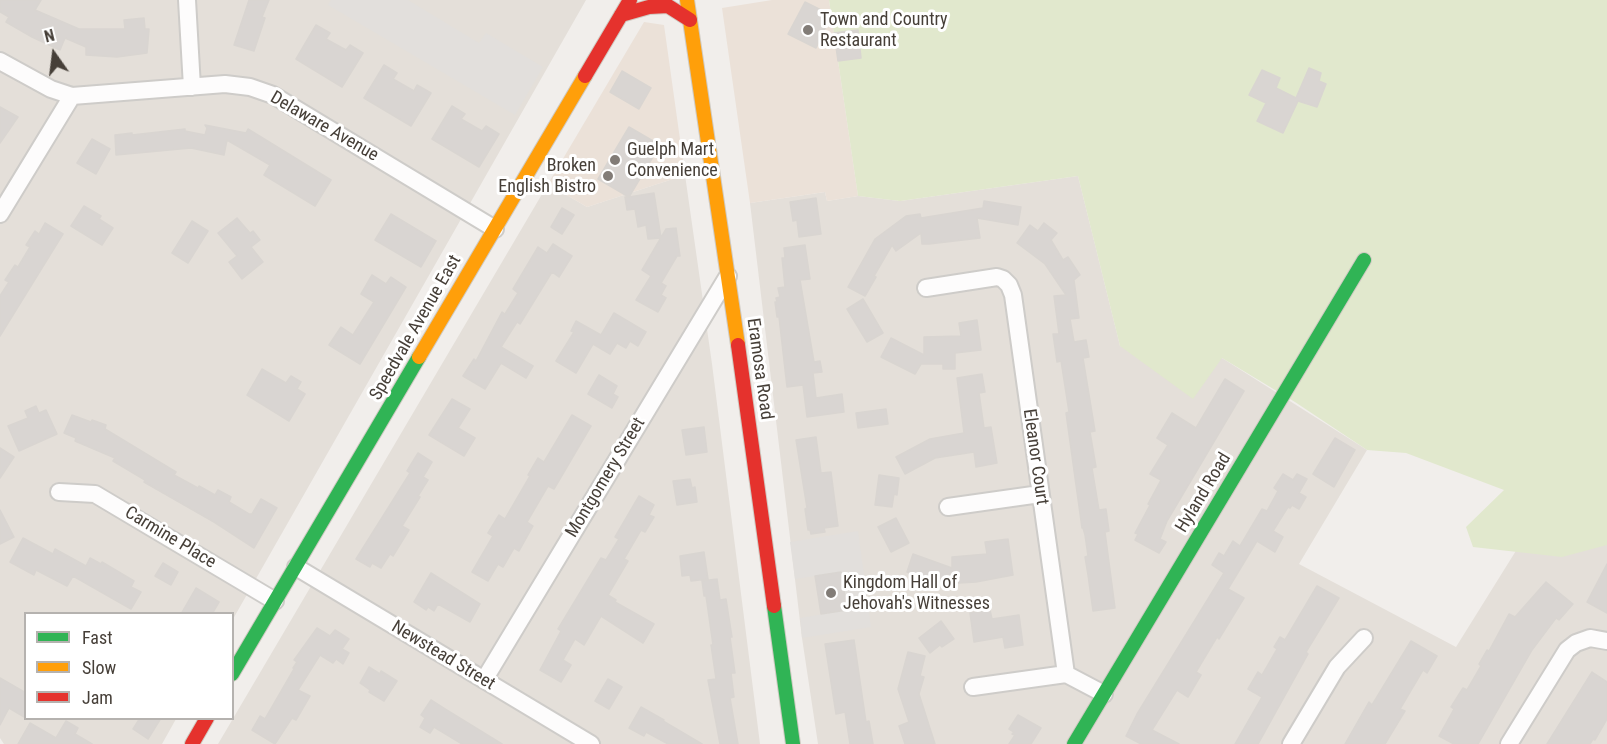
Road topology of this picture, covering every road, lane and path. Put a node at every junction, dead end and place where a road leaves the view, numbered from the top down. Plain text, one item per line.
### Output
1 (187, 0) edge
2 (630, 0) edge
3 (687, 0) edge
4 (621, 15) junction
5 (690, 20) junction
6 (0, 61) edge
7 (192, 87) junction
8 (72, 96) junction
9 (0, 214) edge
10 (495, 229) junction
11 (1364, 260) dead end
12 (728, 276) junction
13 (926, 288) dead end
14 (59, 492) dead end
15 (1040, 494) junction
16 (948, 507) dead end
17 (296, 567) junction
18 (275, 601) junction
19 (1364, 638) dead end
20 (1607, 641) edge
21 (234, 671) edge
22 (1066, 674) junction
23 (484, 680) junction
24 (973, 687) dead end
25 (1104, 694) junction
26 (206, 720) edge
27 (192, 744) edge
28 (591, 744) edge
29 (793, 744) edge
30 (1074, 744) edge
31 (1291, 744) edge
32 (1509, 744) edge

1 - 7 street
2 - 4 main road, Speedvale Avenue East
3 - 5 main road, Eramosa Road
4 - 5 main road
4 - 10 main road, Speedvale Avenue East
5 - 12 main road, Eramosa Road
6 - 8 street, Delaware Avenue
7 - 8 street, Delaware Avenue
7 - 10 street, Delaware Avenue
8 - 9 street
10 - 17 main road, Speedvale Avenue East
11 - 25 main road, Hyland Road
12 - 23 street, Montgomery Street
12 - 29 main road, Eramosa Road
13 - 15 street, Eleanor Court
14 - 18 street, Carmine Place
15 - 16 street
15 - 22 street, Eleanor Court
17 - 18 main road, Speedvale Avenue East
17 - 23 street, Newstead Street
18 - 21 main road, Speedvale Avenue East
19 - 31 street
20 - 32 street
22 - 24 street
22 - 25 street
23 - 28 street, Newstead Street
25 - 30 main road, Hyland Road
26 - 27 main road

